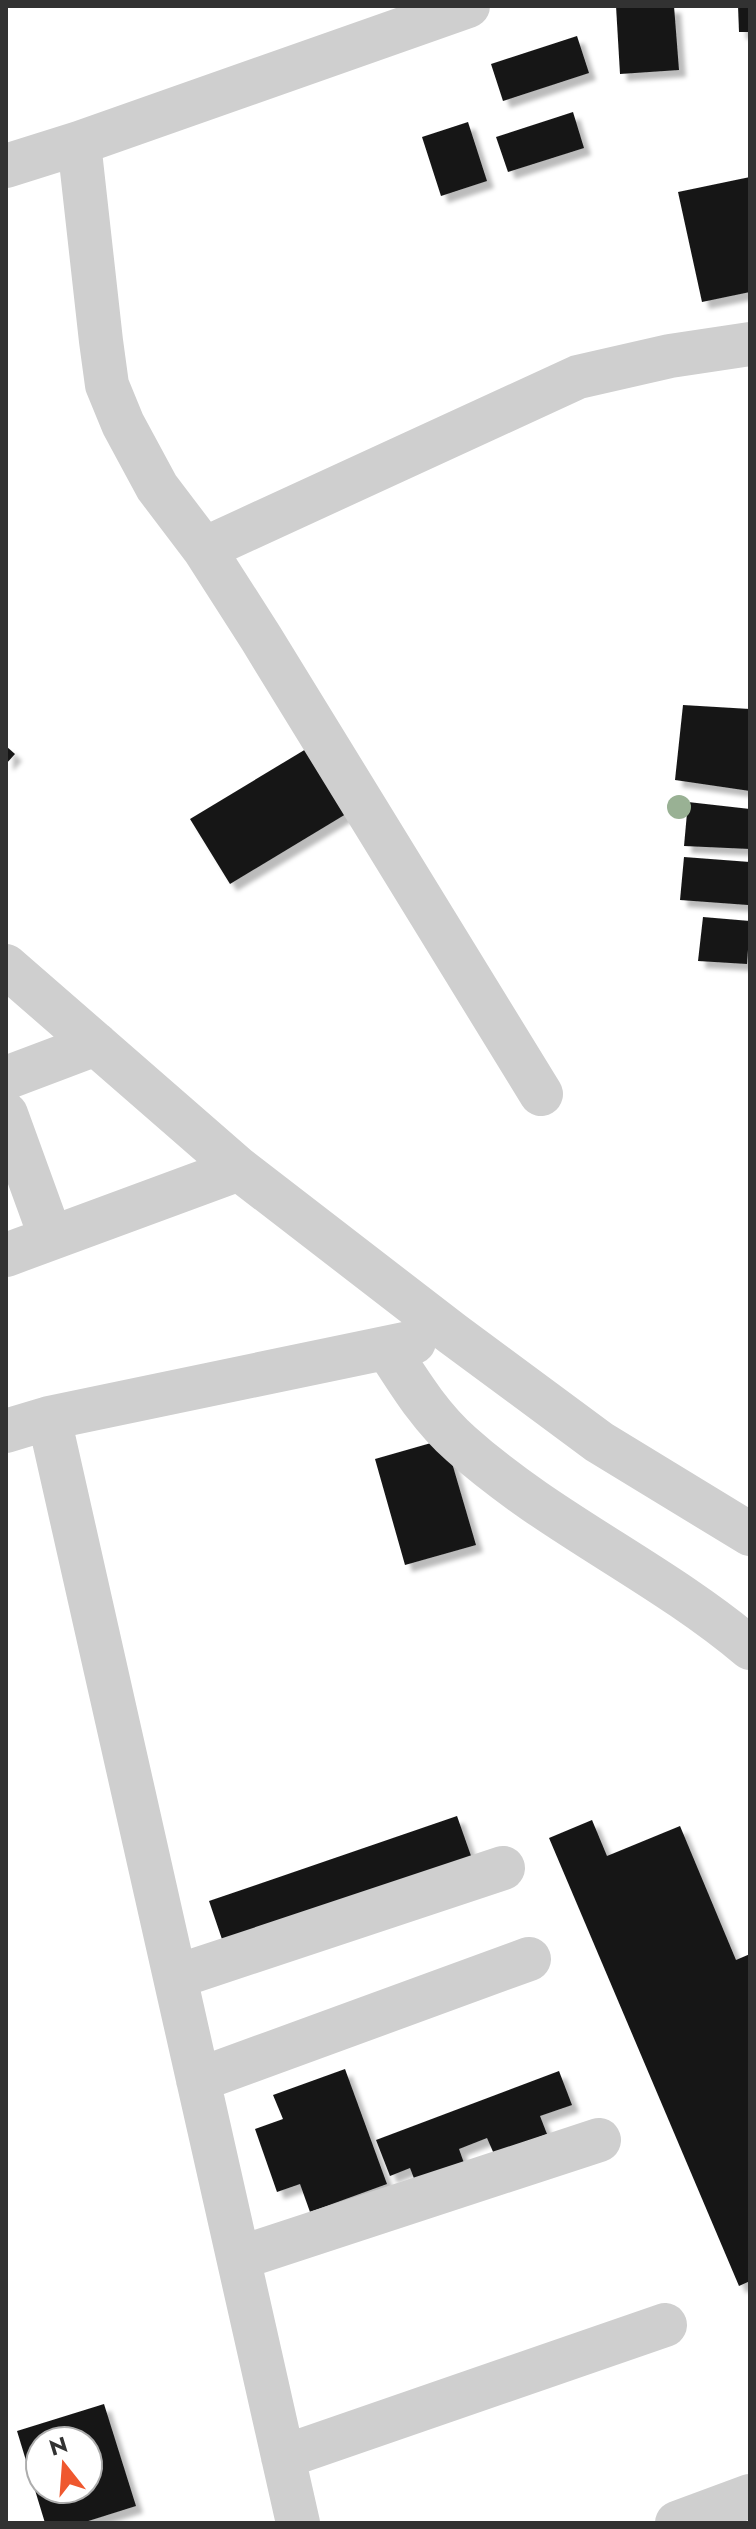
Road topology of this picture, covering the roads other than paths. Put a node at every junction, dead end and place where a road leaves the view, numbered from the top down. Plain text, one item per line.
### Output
1 (468, 6) edge
2 (79, 143) junction
3 (6, 166) edge
4 (750, 344) edge
5 (204, 549) junction
6 (6, 966) edge
7 (96, 1044) junction
8 (6, 1078) edge
9 (541, 1094) dead end
10 (6, 1114) edge
11 (239, 1169) junction
12 (51, 1238) junction
13 (6, 1255) edge
14 (453, 1334) junction
15 (387, 1348) junction
16 (49, 1418) junction
17 (6, 1431) edge
18 (750, 1534) edge
19 (750, 1648) edge
20 (503, 1868) dead end
21 (529, 1959) dead end
22 (175, 1977) junction
23 (198, 2080) junction
24 (599, 2140) dead end
25 (239, 2258) junction
26 (665, 2325) dead end
27 (283, 2457) junction
28 (750, 2496) edge
29 (293, 2522) edge
30 (677, 2523) edge

1 - 2 street
2 - 3 street
2 - 5 street
4 - 5 street
5 - 9 street
6 - 7 street
7 - 8 street
7 - 11 street
10 - 12 street
11 - 12 street
11 - 14 street
12 - 13 street
14 - 15 street
14 - 18 street
15 - 16 street
15 - 19 street
16 - 17 street
16 - 22 street
20 - 22 street
21 - 23 street
22 - 23 street
23 - 25 street
24 - 25 street
25 - 27 street
26 - 27 street
27 - 29 street
28 - 30 street

